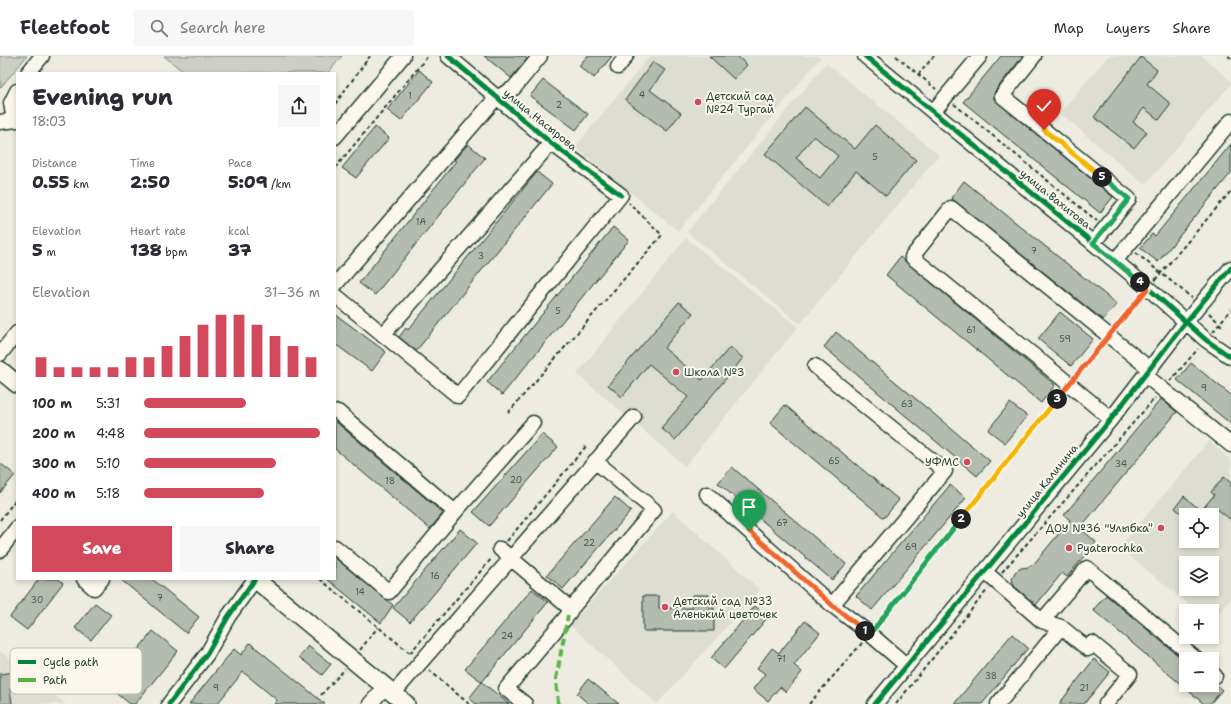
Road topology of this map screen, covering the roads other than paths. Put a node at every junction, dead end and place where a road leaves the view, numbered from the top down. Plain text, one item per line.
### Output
1 (42, 56) edge
2 (403, 56) edge
3 (448, 56) edge
4 (540, 56) edge
5 (866, 56) edge
6 (980, 56) edge
7 (1034, 56) edge
8 (29, 72) edge
9 (16, 93) edge
10 (496, 98) junction
11 (933, 112) junction
12 (10, 120) edge
13 (1231, 121) edge
14 (336, 136) edge
15 (551, 144) junction
16 (1093, 243) junction
17 (1115, 261) junction
18 (1231, 268) edge
19 (336, 284) edge
20 (336, 296) edge
21 (1185, 322) junction
22 (16, 334) edge
23 (383, 335) junction
24 (0, 354) edge
25 (1231, 357) edge
26 (815, 366) dead end
27 (0, 370) edge
28 (1147, 372) junction
29 (16, 383) edge
30 (338, 412) dead end
31 (634, 417) dead end
32 (1111, 419) junction
33 (533, 423) dead end
34 (1231, 445) edge
35 (596, 461) junction
36 (707, 494) dead end
37 (455, 512) junction
38 (16, 529) edge
39 (336, 548) edge
40 (500, 549) road end
41 (0, 550) edge
42 (511, 558) junction
43 (990, 576) junction
44 (85, 580) edge
45 (101, 580) edge
46 (254, 580) edge
47 (256, 580) edge
48 (832, 605) junction
49 (571, 609) junction
50 (1042, 622) junction
51 (1061, 627) junction
52 (1188, 652) edge
53 (907, 666) junction
54 (394, 695) edge
55 (169, 704) edge
56 (370, 704) edge
57 (525, 704) edge
58 (875, 704) edge
59 (998, 704) edge
60 (1106, 704) edge

1 - 8 street
2 - 14 street
3 - 10 street, улица Насырова
4 - 10 street
5 - 11 street, улица Вахитова
6 - 11 street
7 - 16 street
9 - 12 street
10 - 15 street, улица Насырова
10 - 19 street
11 - 16 street, улица Вахитова
13 - 17 street
15 - 23 street
15 - 23 street, улица Насырова
16 - 17 street, улица Вахитова
17 - 21 street, улица Вахитова
18 - 21 street, улица Калинина
20 - 23 street
21 - 25 street, улица Вахитова
21 - 28 street, улица Калинина
22 - 24 street
26 - 48 street
27 - 29 main road
28 - 32 street, улица Калинина
28 - 32 street
28 - 34 street
30 - 37 street
31 - 35 street
32 - 43 street, улица Калинина
33 - 37 street
35 - 42 street
35 - 49 street
36 - 48 street
37 - 39 street
38 - 41 street
40 - 42 street
42 - 49 street
42 - 54 street
43 - 50 street
43 - 53 street, улица Калинина
44 - 45 street
46 - 55 street
47 - 54 main road
48 - 53 street
49 - 57 street
50 - 51 street
50 - 52 street
51 - 59 street
51 - 60 street
53 - 58 street, улица Калинина
54 - 56 street

